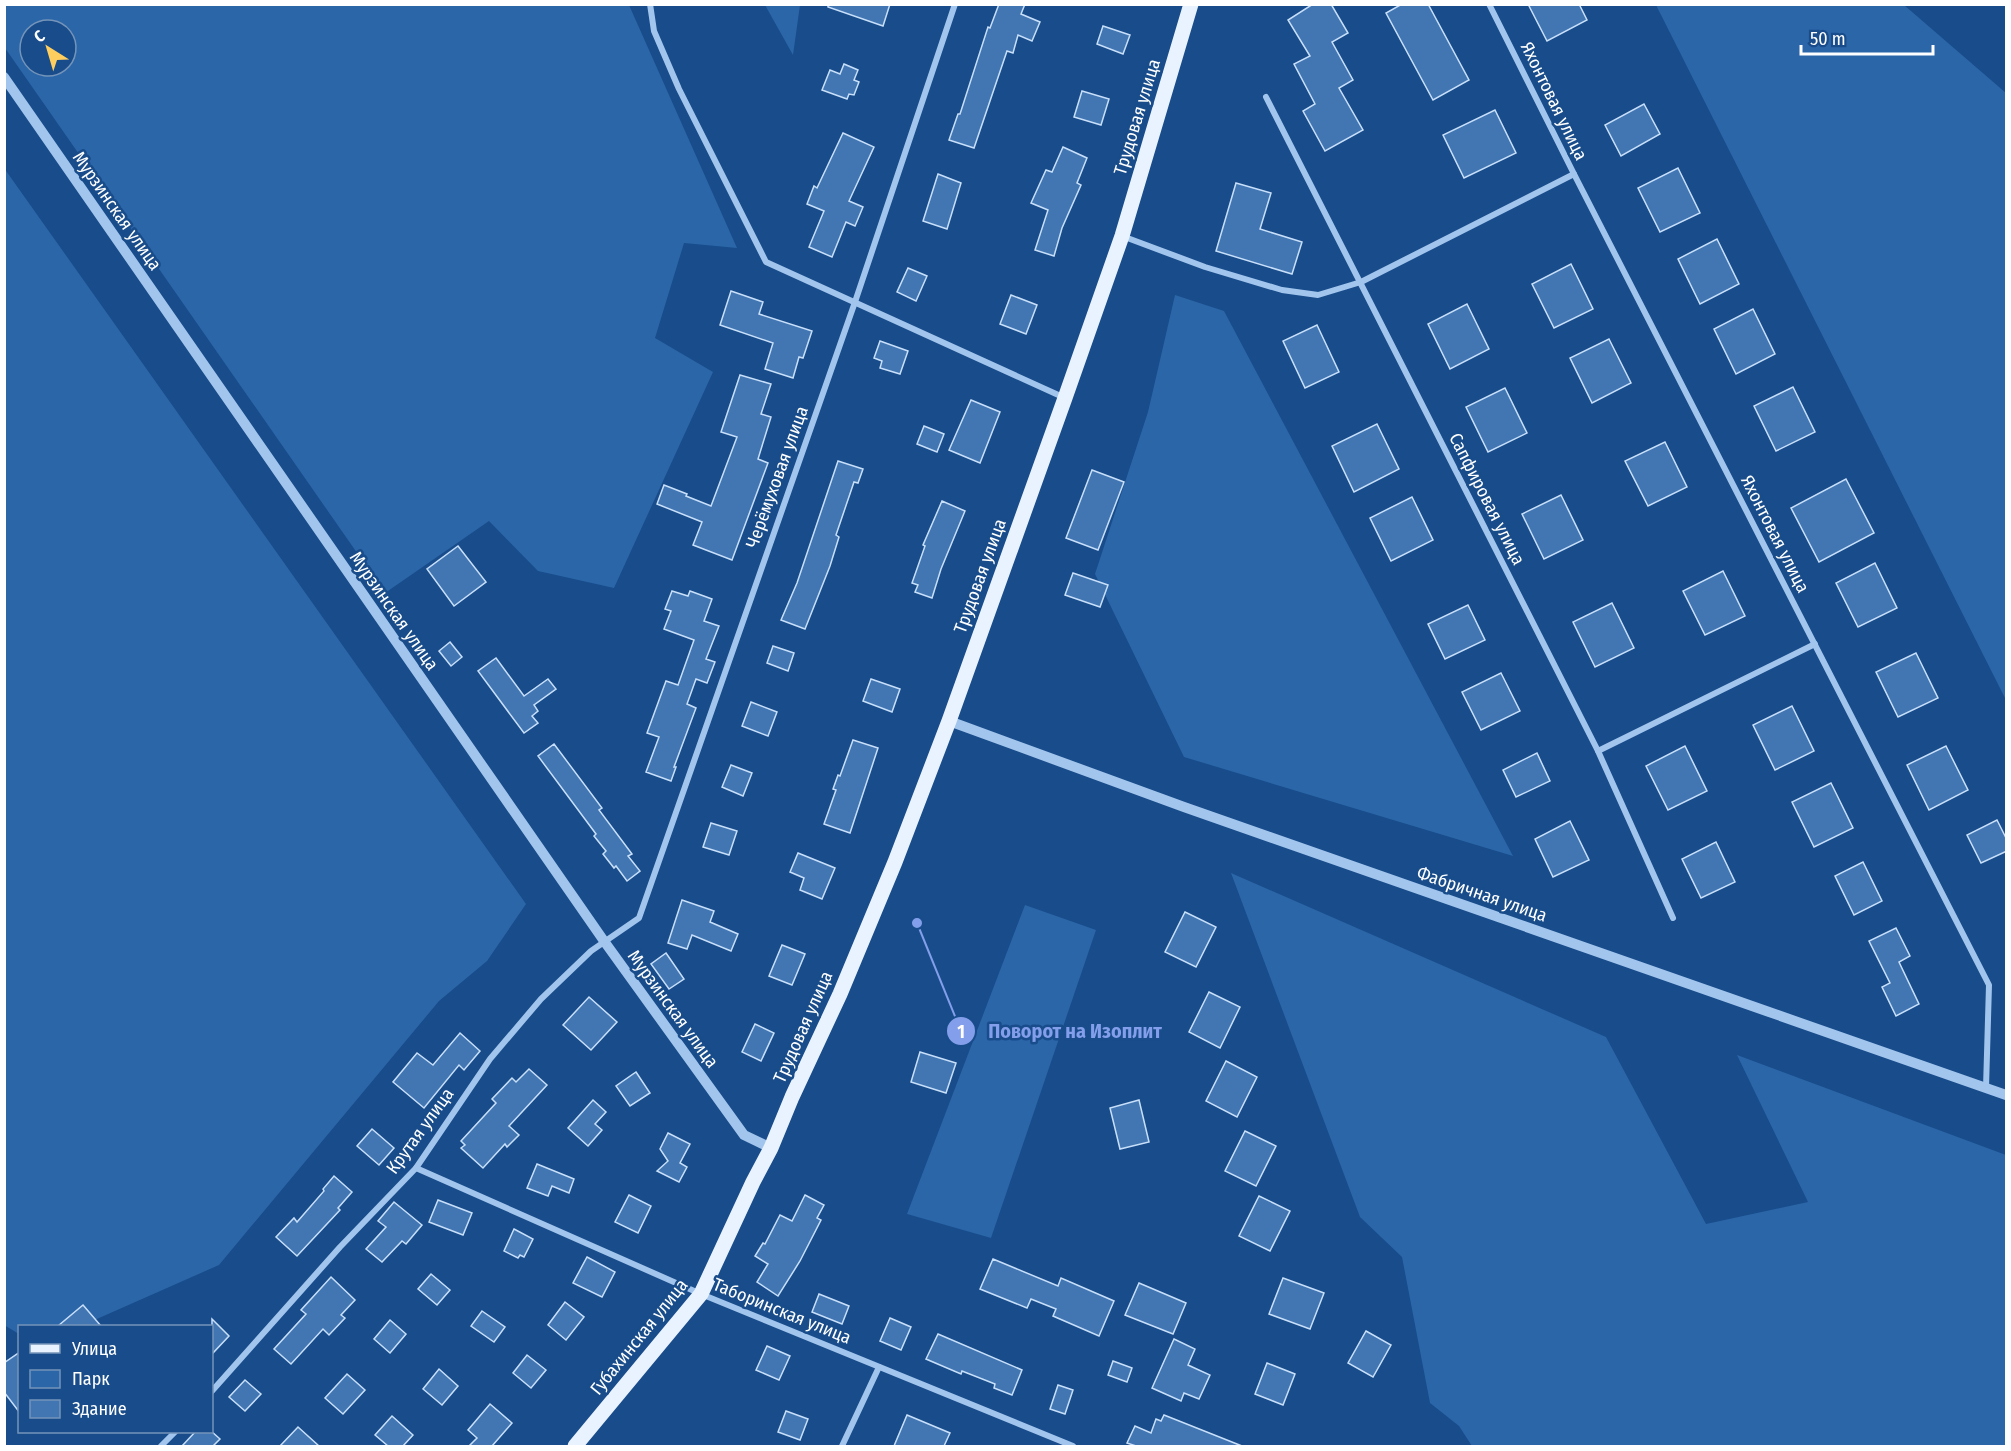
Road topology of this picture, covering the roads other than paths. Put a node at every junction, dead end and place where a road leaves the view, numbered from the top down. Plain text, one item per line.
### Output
1 (650, 4) edge
2 (955, 4) edge
3 (1191, 4) edge
4 (1489, 4) edge
5 (4, 77) edge
6 (1266, 98) dead end
7 (1574, 174) junction
8 (1122, 236) junction
9 (1361, 282) junction
10 (855, 302) junction
11 (1065, 398) junction
12 (1815, 644) junction
13 (949, 720) junction
14 (1598, 751) junction
15 (1673, 918) dead end
16 (604, 942) junction
17 (1986, 1088) junction
18 (2007, 1095) edge
19 (771, 1148) junction
20 (416, 1168) junction
21 (701, 1294) junction
22 (879, 1367) junction
23 (213, 1390) edge
24 (172, 1433) edge
25 (161, 1446) edge
26 (575, 1446) edge
27 (842, 1446) edge
28 (1073, 1446) edge

1 - 10 street
2 - 10 street, Черёмуховая улица
3 - 8 main road, Трудовая улица
4 - 7 street, Яхонтовая улица
5 - 16 street, Мурзинская улица
6 - 9 street, Сапфировая улица
7 - 9 street
7 - 12 street, Яхонтовая улица
8 - 9 street
8 - 11 main road, Трудовая улица
9 - 14 street, Сапфировая улица
10 - 11 street
10 - 16 street, Черёмуховая улица
11 - 13 main road, Трудовая улица
12 - 14 street
12 - 17 street, Яхонтовая улица
13 - 17 street, Фабричная улица
13 - 19 main road, Трудовая улица
14 - 15 street, Сапфировая улица
16 - 19 street, Мурзинская улица
16 - 20 street, Крутая улица
17 - 18 street, Фабричная улица
19 - 21 main road, Губахинская улица
20 - 21 street, Таборинская улица
20 - 23 street, Крутая улица
21 - 22 street, Таборинская улица
21 - 26 main road, Губахинская улица
22 - 27 street
22 - 28 street, Таборинская улица
24 - 25 street

